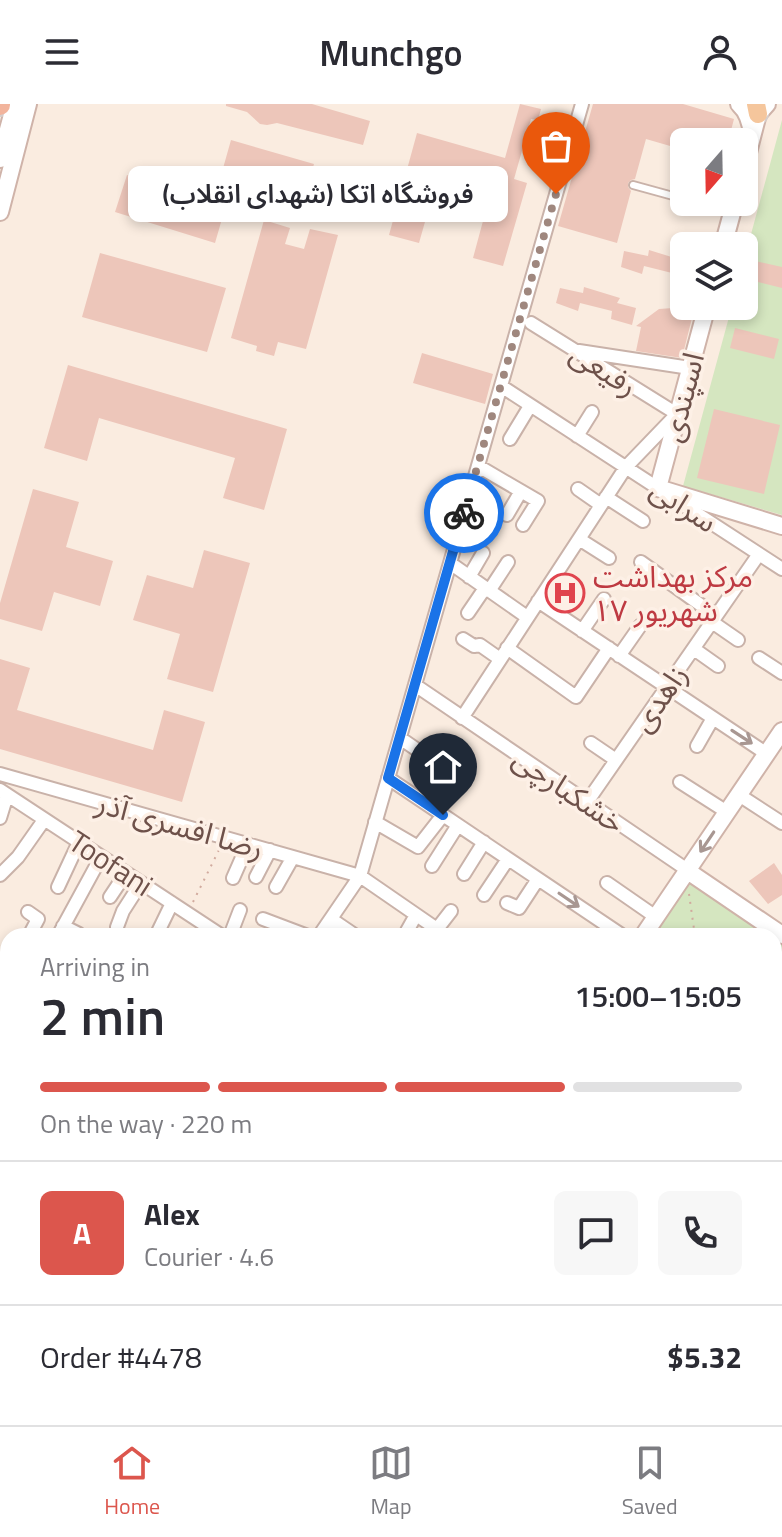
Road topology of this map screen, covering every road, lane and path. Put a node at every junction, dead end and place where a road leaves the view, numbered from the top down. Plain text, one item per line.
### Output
1 (15, 104) edge
2 (28, 104) edge
3 (582, 104) edge
4 (739, 104) edge
5 (760, 107) edge
6 (751, 128) edge
7 (754, 128) edge
8 (0, 159) edge
9 (633, 185) dead end
10 (670, 195) edge
11 (0, 212) edge
12 (703, 320) edge
13 (531, 323) dead end
14 (574, 350) junction
15 (690, 368) junction
16 (501, 386) junction
17 (530, 406) junction
18 (592, 412) dead end
19 (677, 414) junction
20 (577, 436) junction
21 (510, 439) dead end
22 (478, 466) junction
23 (626, 467) junction
24 (658, 488) junction
25 (578, 489) dead end
26 (521, 491) junction
27 (604, 501) junction
28 (507, 515) dead end
29 (643, 521) dead end
30 (523, 525) dead end
31 (782, 526) edge
32 (579, 539) junction
33 (483, 553) dead end
34 (759, 554) junction
35 (609, 558) dead end
36 (508, 562) dead end
37 (641, 562) dead end
38 (450, 563) junction
39 (782, 569) edge
40 (469, 577) junction
41 (487, 589) junction
42 (604, 599) dead end
43 (538, 601) junction
44 (468, 613) dead end
45 (527, 617) junction
46 (714, 619) junction
47 (640, 626) dead end
48 (582, 631) junction
49 (463, 639) dead end
50 (738, 640) dead end
51 (694, 649) junction
52 (614, 652) junction
53 (503, 654) junction
54 (759, 658) dead end
55 (718, 666) dead end
56 (782, 673) edge
57 (415, 685) junction
58 (667, 688) junction
59 (462, 718) junction
60 (713, 718) junction
61 (782, 732) edge
62 (400, 738) junction
63 (591, 743) dead end
64 (697, 746) dead end
65 (767, 754) junction
66 (616, 760) junction
67 (442, 767) dead end
68 (0, 774) edge
69 (388, 778) junction
70 (680, 782) dead end
71 (4, 793) edge
72 (739, 795) junction
73 (587, 802) junction
74 (727, 812) junction
75 (443, 815) junction
76 (0, 818) edge
77 (44, 820) junction
78 (375, 822) junction
79 (782, 823) edge
80 (458, 825) junction
81 (225, 838) junction
82 (79, 842) junction
83 (484, 842) junction
84 (248, 844) junction
85 (270, 850) junction
86 (101, 857) junction
87 (293, 857) junction
88 (508, 859) junction
89 (432, 866) dead end
90 (687, 871) junction
91 (126, 873) junction
92 (464, 874) dead end
93 (0, 875) edge
94 (360, 876) junction
95 (256, 877) dead end
96 (233, 878) dead end
97 (538, 879) junction
98 (141, 883) junction
99 (607, 883) dead end
100 (58, 887) dead end
101 (276, 887) dead end
102 (484, 895) dead end
103 (110, 897) dead end
104 (172, 903) junction
105 (507, 903) dead end
106 (240, 910) dead end
107 (451, 911) dead end
108 (28, 912) dead end
109 (188, 913) junction
110 (416, 915) junction
111 (656, 917) junction
112 (263, 919) dead end
113 (331, 919) junction
114 (117, 927) dead end
115 (33, 928) edge
116 (62, 928) edge
117 (160, 928) edge
118 (210, 928) edge
119 (233, 928) edge
120 (287, 928) edge
121 (325, 928) edge
122 (344, 928) edge
123 (409, 928) edge
124 (436, 928) edge
125 (444, 928) edge
126 (611, 928) edge
127 (648, 928) edge
128 (694, 928) edge
129 (772, 928) edge

1 - 8 main road
2 - 11 main road
3 - 16 street
4 - 6 main road
5 - 7 main road
9 - 10 lane
12 - 15 main road, اسپندی
13 - 14 street, رفیعی
14 - 15 street
14 - 19 street, رفیعی
15 - 19 main road, اسپندی
16 - 17 street, سرابی
16 - 22 street
17 - 20 street, سرابی
17 - 21 street
18 - 20 street
19 - 23 street
19 - 24 main road, اسپندی
20 - 23 street, سرابی
22 - 26 street
22 - 38 street
23 - 24 street, سرابی
23 - 27 street
24 - 31 main road
24 - 34 street, سرابی
25 - 27 street
26 - 28 street
26 - 30 street
27 - 29 street
27 - 32 street
32 - 35 street
32 - 43 street
33 - 40 street
34 - 39 street, سرابی
34 - 46 street, زاهدی
36 - 41 street
37 - 46 street
38 - 40 street
38 - 57 street
40 - 41 street
41 - 44 street
41 - 45 street
42 - 48 street
43 - 45 street
43 - 48 street
45 - 53 street
46 - 50 street
46 - 51 street, زاهدی
47 - 52 street
48 - 52 street
49 - 53 street
51 - 55 street
51 - 58 street, زاهدی
52 - 53 street
52 - 58 street
53 - 59 street
54 - 56 street
57 - 59 street, خشکبارچی
57 - 62 street
58 - 60 street
58 - 66 street, زاهدی
59 - 73 street, خشکبارچی
60 - 64 street
60 -> 65 street
61 - 65 main road
62 - 67 street
62 - 69 street
63 - 66 street
65 - 72 main road
66 - 73 street, زاهدی
68 - 81 street, رضا افسری آذر
69 - 75 street
69 - 78 street
70 - 74 street
71 - 76 street
71 - 77 street, Toofani
72 - 74 main road
72 - 79 street
73 - 90 street, خشکبارچی
74 -> 90 main road
75 - 78 street
75 - 80 street
77 - 82 street, Toofani
77 - 93 street
78 - 94 street
80 - 83 street
80 - 89 street
81 - 84 street, رضا افسری آذر
81 - 109 path
82 - 86 street, Toofani
82 - 100 street
83 - 88 street
83 - 92 street
84 - 85 street, رضا افسری آذر
84 - 96 street
85 - 87 street, رضا افسری آذر
85 - 95 street
86 - 91 street, Toofani
86 - 116 street
87 - 94 street, رضا افسری آذر
87 - 101 street
88 - 97 street
88 - 102 street
90 - 111 main road
90 - 128 path
90 - 129 main road, خشکبارچی
91 - 98 street, Toofani
91 - 103 street
94 - 110 street, رضا افسری آذر
94 - 113 street
97 - 105 street
97 -> 126 street
98 - 104 street, Toofani
98 - 114 street
99 - 111 street
104 - 109 street, Toofani
104 - 117 street
106 - 119 street
107 - 125 street
108 - 115 street
109 - 118 street, Toofani
110 - 123 street
110 - 124 street, رضا افسری آذر
111 - 127 main road
112 - 120 street
113 - 121 street
113 - 122 street

